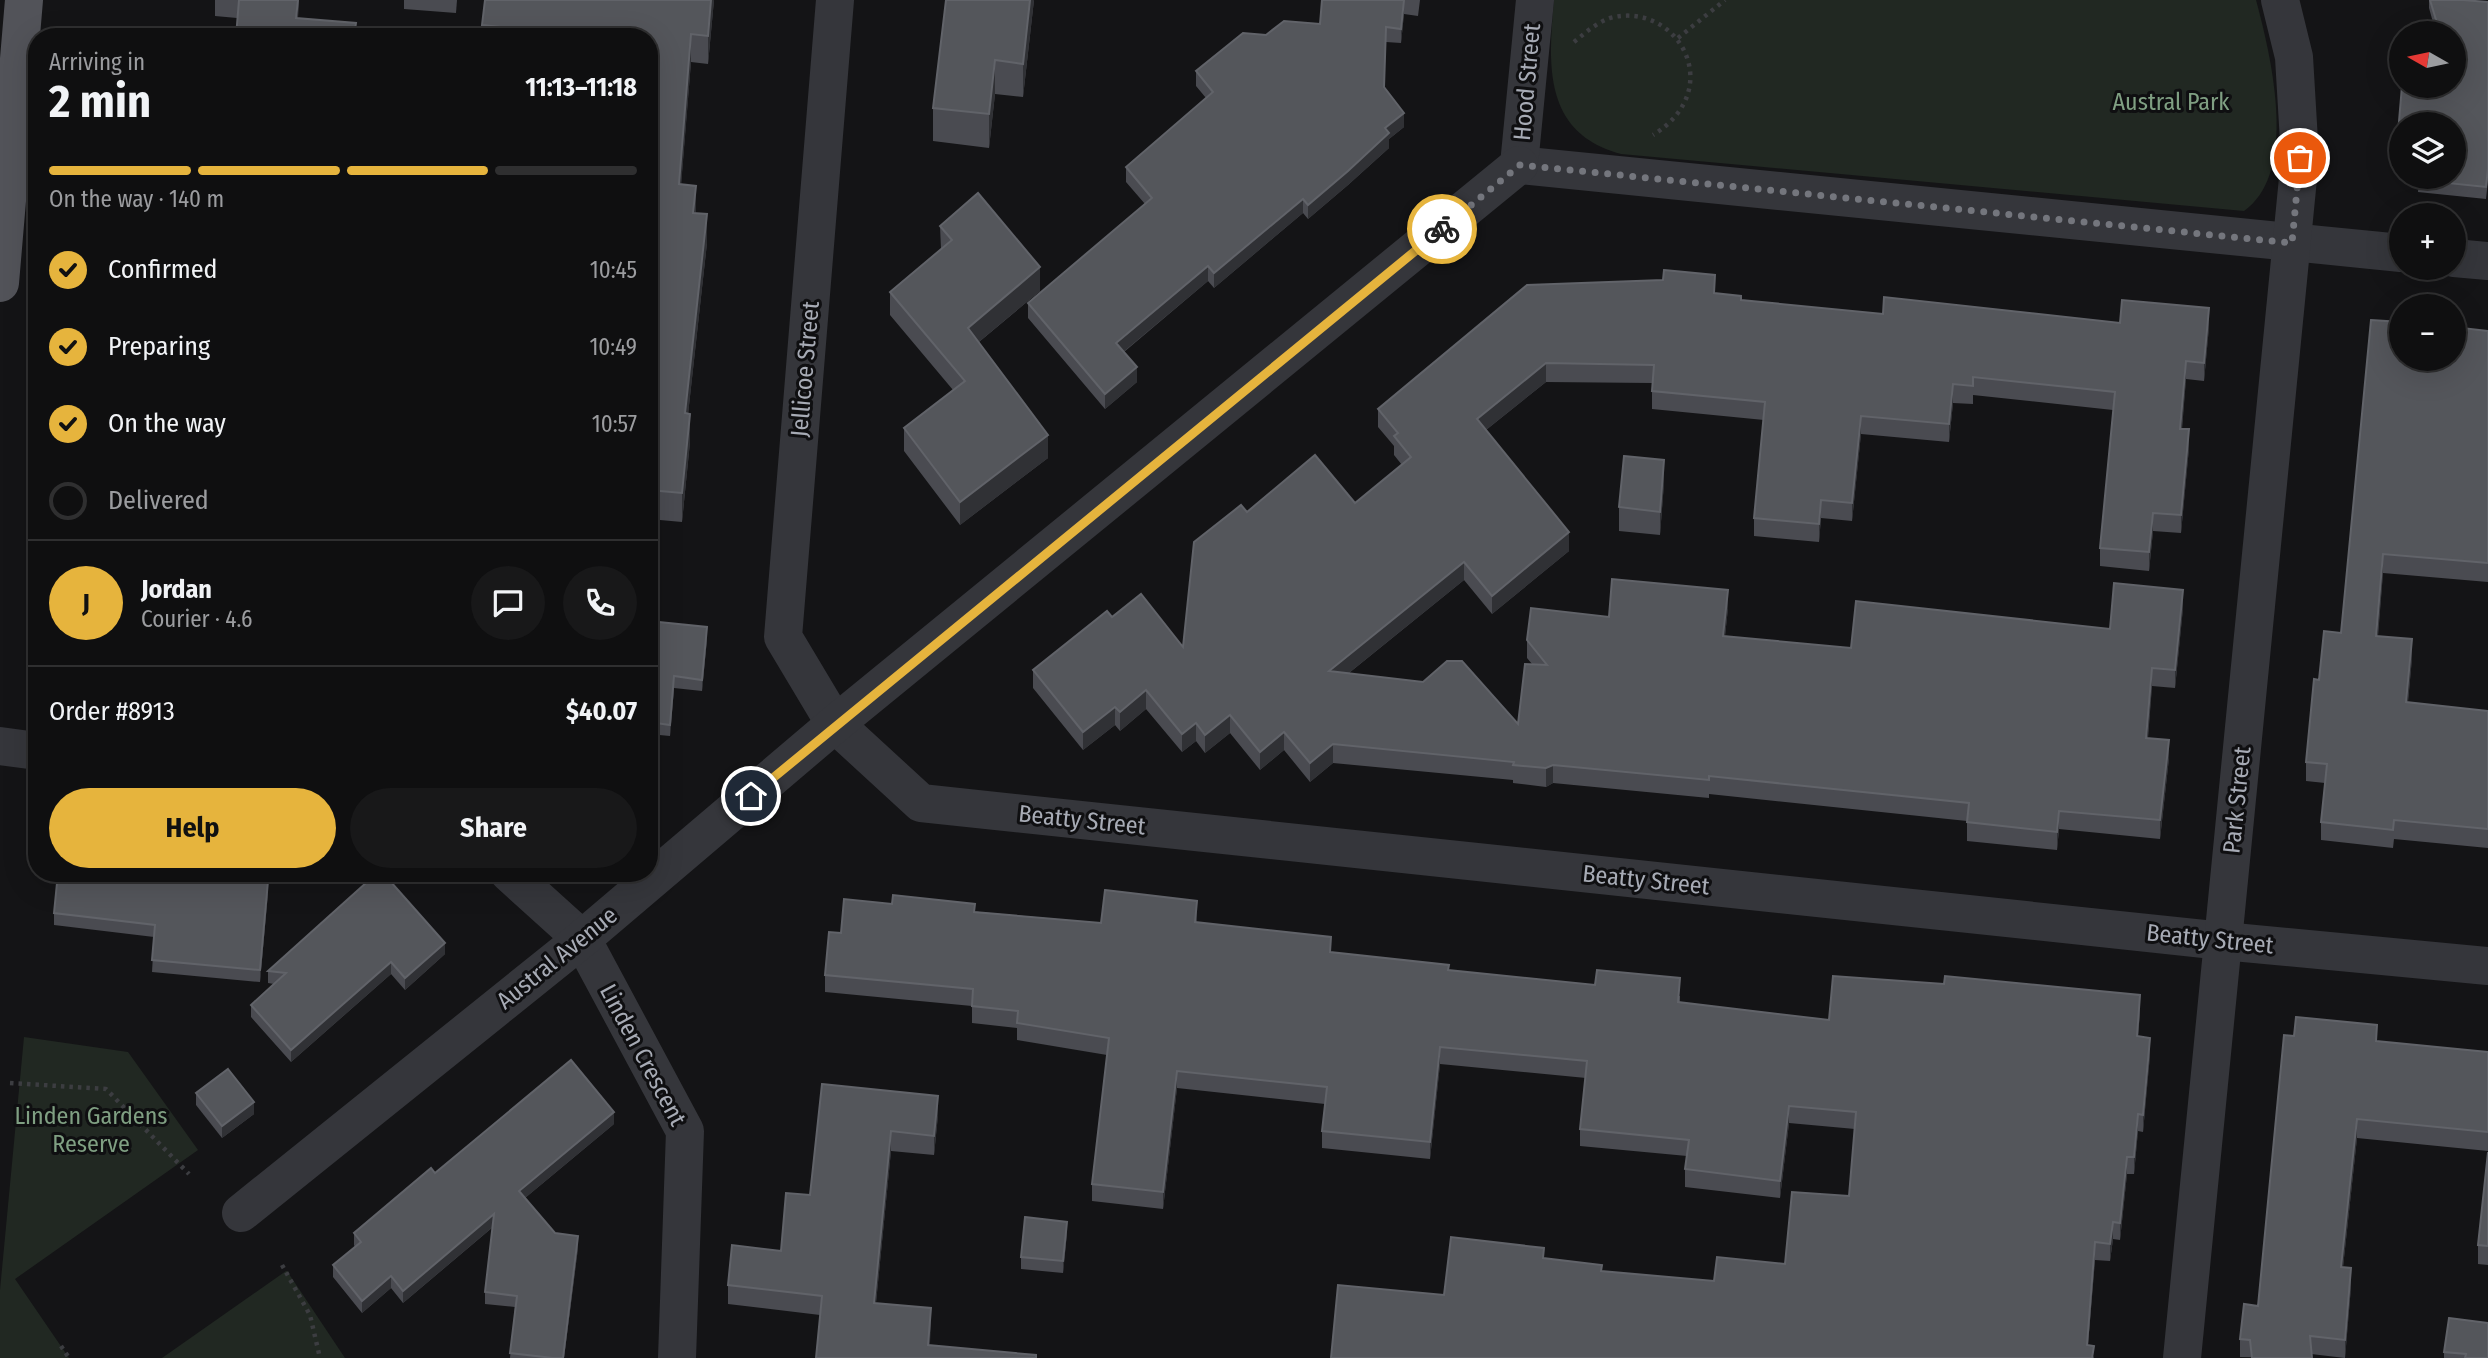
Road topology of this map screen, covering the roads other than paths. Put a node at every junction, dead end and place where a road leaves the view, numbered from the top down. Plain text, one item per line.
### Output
1 (24, 0) edge
2 (835, 0) edge
3 (1535, 0) edge
4 (2280, 0) edge
5 (1520, 165) junction
6 (2292, 243) junction
7 (2389, 252) edge
8 (2466, 259) edge
9 (2488, 261) edge
10 (0, 284) edge
11 (835, 724) junction
12 (0, 746) edge
13 (28, 750) edge
14 (658, 874) edge
15 (519, 882) edge
16 (649, 882) edge
17 (582, 939) junction
18 (2223, 941) junction
19 (2488, 966) edge
20 (241, 1213) dead end
21 (677, 1358) edge
22 (2182, 1358) edge

1 - 10 main road
2 - 11 street, Jellicoe Street
3 - 5 street, Hood Street
4 - 6 street, Park Street
5 - 6 street
5 - 11 street, Austral Avenue
6 - 7 street
6 - 18 street, Park Street
8 - 9 street
11 - 14 street, Austral Avenue
11 - 18 street, Beatty Street
12 - 13 street
15 - 17 street, Linden Crescent
16 - 17 street, Austral Avenue
17 - 20 street, Austral Avenue
17 - 21 street, Linden Crescent
18 - 19 street, Beatty Street
18 - 22 street, Park Street

